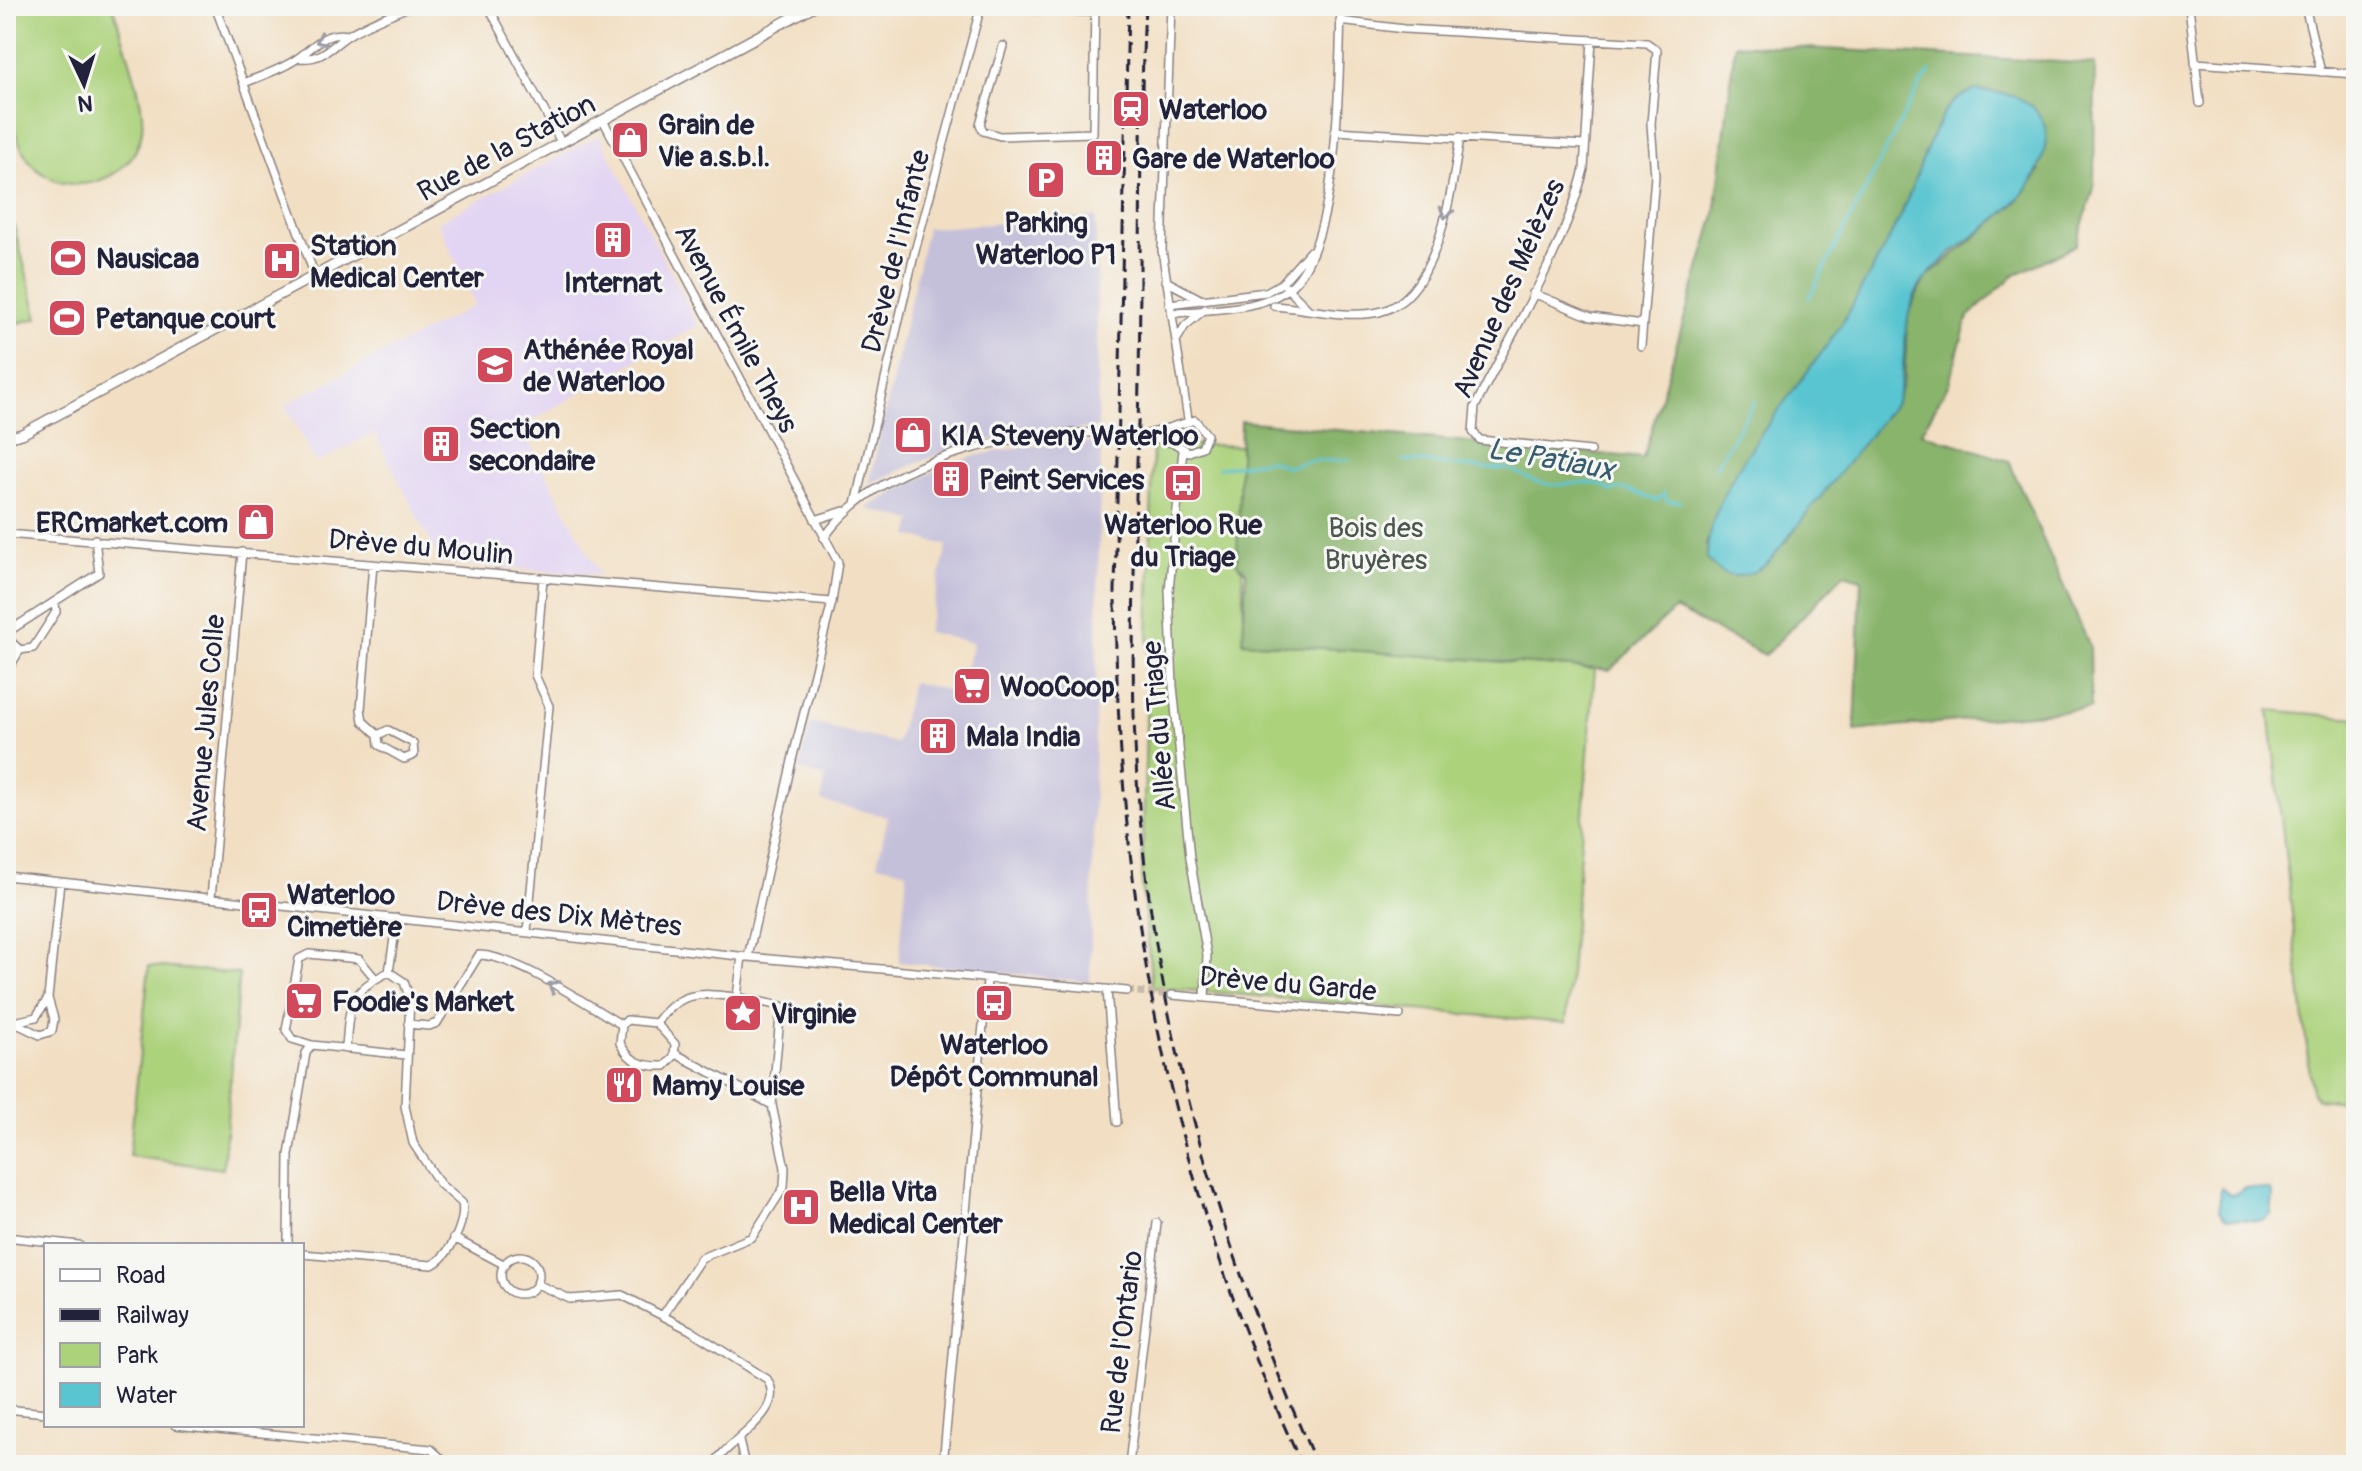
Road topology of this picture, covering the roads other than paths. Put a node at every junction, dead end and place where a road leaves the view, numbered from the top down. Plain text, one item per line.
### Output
1 (215, 6) edge
2 (410, 6) edge
3 (488, 6) edge
4 (814, 6) edge
5 (981, 6) edge
6 (1171, 6) edge
7 (1341, 6) edge
8 (2189, 6) edge
9 (2305, 6) edge
10 (1095, 9) edge
11 (1030, 10) dead end
12 (1340, 21) junction
13 (348, 35) junction
14 (1592, 40) junction
15 (1003, 46) dead end
16 (299, 58) junction
17 (2195, 63) junction
18 (2321, 72) junction
19 (2356, 74) edge
20 (244, 83) junction
21 (2200, 103) dead end
22 (603, 120) junction
23 (1335, 131) junction
24 (1460, 137) junction
25 (561, 142) junction
26 (1585, 145) junction
27 (315, 276) junction
28 (1166, 281) junction
29 (1285, 286) junction
30 (1533, 293) junction
31 (1169, 304) junction
32 (1205, 305) junction
33 (1274, 306) dead end
34 (1307, 308) junction
35 (1171, 314) junction
36 (1643, 324) junction
37 (1175, 343) junction
38 (1641, 346) dead end
39 (1188, 419) junction
40 (1177, 425) junction
41 (1105, 433) tunnel mouth
42 (6, 438) edge
43 (1180, 448) junction
44 (1591, 451) dead end
45 (855, 505) junction
46 (815, 520) junction
47 (6, 534) edge
48 (824, 538) junction
49 (95, 539) junction
50 (242, 552) junction
51 (373, 564) junction
52 (543, 578) junction
53 (55, 602) junction
54 (832, 602) junction
55 (6, 635) edge
56 (20, 650) junction
57 (6, 673) edge
58 (378, 735) junction
59 (6, 876) edge
60 (60, 882) junction
61 (211, 898) junction
62 (397, 918) junction
63 (527, 931) junction
64 (745, 956) junction
65 (389, 972) junction
66 (374, 977) junction
67 (987, 981) junction
68 (1107, 989) junction
69 (1127, 991) tunnel mouth
70 (1172, 995) tunnel mouth
71 (737, 997) junction
72 (48, 998) junction
73 (1205, 998) junction
74 (1400, 1015) dead end
75 (656, 1023) junction
76 (6, 1024) edge
77 (17, 1024) junction
78 (408, 1024) junction
79 (622, 1025) junction
80 (312, 1045) junction
81 (346, 1049) junction
82 (674, 1053) junction
83 (406, 1055) junction
84 (772, 1105) junction
85 (1117, 1122) dead end
86 (1157, 1223) dead end
87 (6, 1237) edge
88 (454, 1238) junction
89 (61, 1243) edge
90 (288, 1243) edge
91 (304, 1254) edge
92 (505, 1265) junction
93 (537, 1284) junction
94 (663, 1315) junction
95 (6, 1409) edge
96 (44, 1413) edge
97 (196, 1427) edge
98 (739, 1441) junction
99 (443, 1465) edge
100 (714, 1465) edge
101 (745, 1465) edge
102 (943, 1465) edge
103 (1129, 1465) edge

1 - 20 street
2 - 13 street
3 - 25 street
4 - 22 street, Rue de la Station
5 - 45 street, Drève de l'Infante
6 - 28 street
7 - 12 street
8 - 17 street
9 - 18 street
10 - 11 street
10 - 15 street
12 - 14 street
12 - 23 street
13 - 16 street
13 -> 16 street
14 - 26 street, Avenue des Mélèzes
14 - 36 street
16 - 20 street
17 - 18 street
17 - 21 street
18 - 19 street
20 - 27 street
22 - 25 street, Rue de la Station
22 - 46 street, Avenue Émile Theys
23 - 24 street
23 - 29 street
24 - 26 street
24 -> 34 street
25 - 27 street, Rue de la Station
26 - 30 street, Avenue des Mélèzes
27 - 42 street, Rue de la Station
28 - 31 street
28 - 32 street
29 - 32 street
29 - 34 street
30 - 36 street
30 - 44 street, Avenue des Mélèzes
31 - 32 street
31 - 35 street
32 - 35 street
32 - 37 street
33 - 34 street
35 - 37 street
36 - 38 street
37 - 39 street
39 - 40 street
39 - 43 street
40 - 43 street
40 - 43 street
41 - 45 street
43 - 73 street, Allée du Triage
45 - 46 street
45 - 48 street, Drève de l'Infante
46 - 48 street, Avenue Émile Theys
47 - 49 street, Drève du Moulin
48 - 54 street, Avenue Émile Theys
49 - 50 street, Drève du Moulin
49 - 53 street
50 - 51 street, Drève du Moulin
50 - 61 street, Avenue Jules Colle
51 - 52 street, Drève du Moulin
51 - 58 street
52 - 54 street, Drève du Moulin
52 - 63 street
53 - 55 street
53 - 56 street
54 - 64 street
55 - 56 street
56 - 57 street
58 - 58 street
59 - 60 street, Drève des Dix Mètres
60 - 61 street, Drève des Dix Mètres
60 - 72 street
61 - 62 street, Drève des Dix Mètres
62 - 63 street, Drève des Dix Mètres
62 - 65 street
63 - 64 street, Drève des Dix Mètres
64 - 67 street, Drève des Dix Mètres
64 - 71 street
65 - 66 street
65 - 78 street
66 - 80 street
66 - 81 street
67 - 68 street, Drève des Dix Mètres
67 - 102 street
68 - 69 street
68 - 85 street
70 - 73 street, Drève du Garde
71 - 75 street
71 - 84 street
72 - 77 street
72 - 77 street
73 - 74 street, Drève du Garde
75 - 79 street
75 - 82 street
76 - 77 street
79 -> 78 street
78 - 83 street
79 - 82 street
80 - 81 street
80 - 90 street
81 - 83 street
82 - 84 street
83 - 88 street
84 - 94 street
86 - 103 street, Rue de l'Ontario
87 - 89 street
88 - 91 street
88 - 92 street
92 - 93 street
92 - 93 street
93 - 94 street
94 - 98 street
95 - 96 street
97 - 99 street
98 - 100 street
98 - 101 street

